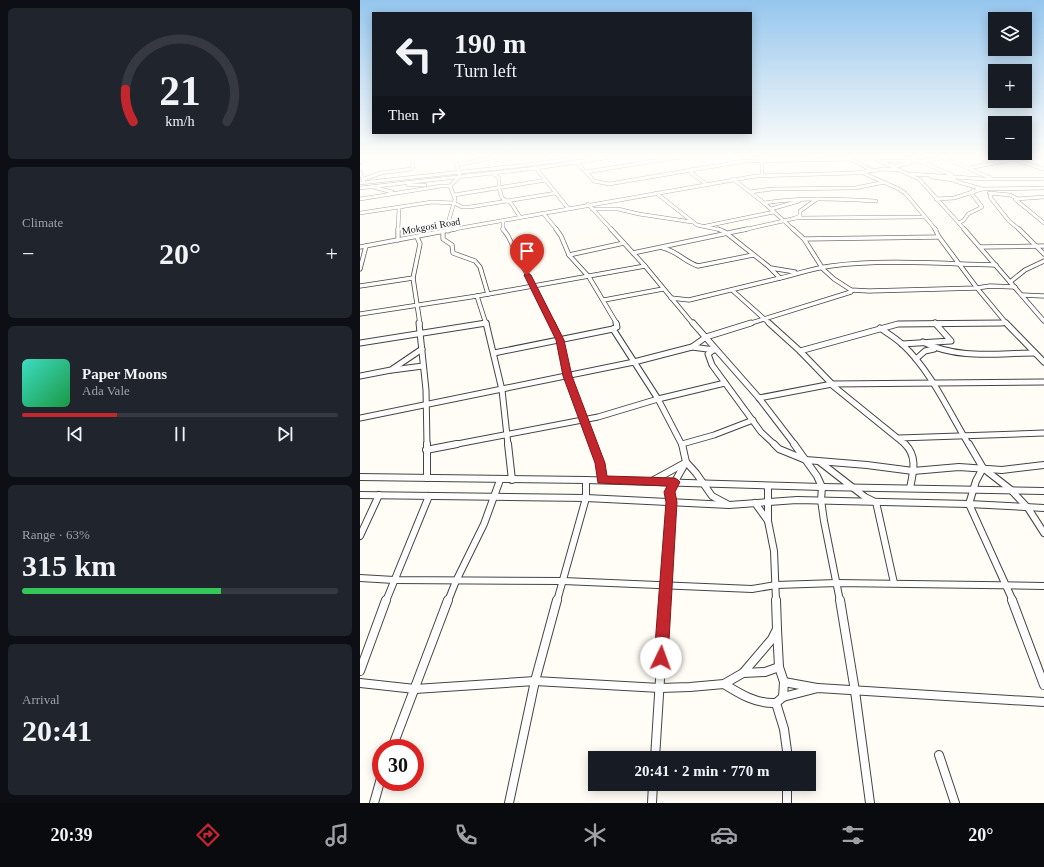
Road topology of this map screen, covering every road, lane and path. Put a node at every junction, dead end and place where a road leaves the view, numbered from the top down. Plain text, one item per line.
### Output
1 (387, 194) edge
2 (501, 194) edge
3 (547, 194) edge
4 (557, 194) edge
5 (647, 194) edge
6 (658, 194) edge
7 (753, 194) edge
8 (906, 194) edge
9 (932, 194) edge
10 (965, 194) edge
11 (974, 194) edge
12 (991, 194) edge
13 (1005, 194) edge
14 (384, 195) joint
15 (454, 195) edge
16 (1010, 195) joint
17 (810, 198) junction
18 (819, 198) junction
19 (1016, 198) junction
20 (1043, 198) edge
21 (360, 199) edge
22 (936, 199) junction
23 (507, 201) junction
24 (876, 201) dead end
25 (454, 203) junction
26 (764, 203) junction
27 (588, 204) junction
28 (399, 208) junction
29 (568, 208) junction
30 (592, 209) junction
31 (772, 210) junction
32 (543, 212) junction
33 (360, 213) edge
34 (778, 216) junction
35 (520, 217) junction
36 (924, 217) junction
37 (796, 218) junction
38 (503, 221) junction
39 (785, 221) junction
40 (693, 222) junction
41 (958, 223) junction
42 (1044, 223) edge
43 (701, 227) junction
44 (443, 232) junction
45 (448, 232) junction
46 (727, 234) junction
47 (417, 237) junction
48 (939, 237) junction
49 (804, 239) junction
50 (398, 240) junction
51 (624, 243) junction
52 (366, 246) junction
53 (1036, 246) junction
54 (1044, 246) edge
55 (360, 247) edge
56 (980, 247) junction
57 (660, 248) junction
58 (633, 253) junction
59 (1044, 254) edge
60 (569, 255) junction
61 (753, 255) junction
62 (1044, 261) edge
63 (959, 264) junction
64 (996, 265) junction
65 (645, 266) junction
66 (768, 266) junction
67 (823, 268) junction
68 (360, 269) edge
69 (801, 272) junction
70 (589, 276) junction
71 (413, 278) junction
72 (780, 278) junction
73 (1010, 282) junction
74 (360, 286) edge
75 (533, 287) junction
76 (1015, 287) junction
77 (663, 288) junction
78 (977, 288) junction
79 (732, 290) junction
80 (850, 290) junction
81 (488, 294) junction
82 (1022, 295) junction
83 (477, 296) junction
84 (1044, 296) edge
85 (670, 298) junction
86 (604, 300) junction
87 (689, 300) junction
88 (417, 305) junction
89 (680, 309) junction
90 (360, 314) edge
91 (766, 319) junction
92 (1044, 321) edge
93 (935, 323) junction
94 (1006, 323) junction
95 (486, 324) junction
96 (880, 328) junction
97 (613, 329) junction
98 (421, 334) junction
99 (706, 337) junction
100 (560, 340) junction
101 (923, 342) junction
102 (360, 343) edge
103 (902, 344) junction
104 (692, 347) junction
105 (422, 349) junction
106 (934, 349) junction
107 (714, 350) junction
108 (800, 351) junction
109 (494, 353) junction
110 (1035, 353) junction
111 (916, 359) junction
112 (634, 362) junction
113 (1044, 362) edge
114 (423, 366) junction
115 (391, 370) junction
116 (360, 376) edge
117 (567, 376) junction
118 (1044, 382) edge
119 (725, 383) junction
120 (832, 384) junction
121 (933, 384) junction
122 (502, 390) junction
123 (759, 398) junction
124 (658, 399) junction
125 (426, 405) junction
126 (360, 418) edge
127 (584, 420) junction
128 (753, 420) junction
129 (1044, 433) edge
130 (508, 434) junction
131 (963, 435) junction
132 (899, 438) junction
133 (682, 444) junction
134 (426, 450) junction
135 (806, 460) junction
136 (686, 462) junction
137 (820, 462) junction
138 (1044, 465) edge
139 (983, 468) junction
140 (913, 471) junction
141 (360, 477) edge
142 (426, 478) junction
143 (500, 480) junction
144 (512, 480) junction
145 (586, 480) junction
146 (602, 480) junction
147 (649, 482) junction
148 (675, 482) junction
149 (702, 483) junction
150 (768, 486) junction
151 (822, 487) junction
152 (854, 488) junction
153 (910, 488) junction
154 (974, 489) junction
155 (1010, 490) junction
156 (1044, 491) edge
157 (360, 495) edge
158 (379, 496) junction
159 (429, 496) junction
160 (493, 496) junction
161 (586, 498) junction
162 (821, 500) junction
163 (672, 502) junction
164 (768, 502) junction
165 (876, 502) junction
166 (755, 503) junction
167 (968, 504) junction
168 (729, 505) junction
169 (1028, 508) junction
170 (1044, 508) edge
171 (768, 522) junction
172 (1044, 533) edge
173 (360, 536) edge
174 (360, 578) edge
175 (394, 580) junction
176 (456, 581) junction
177 (563, 581) junction
178 (837, 582) junction
179 (894, 583) junction
180 (666, 584) junction
181 (1005, 584) junction
182 (776, 585) junction
183 (1044, 586) edge
184 (777, 629) junction
185 (779, 667) junction
186 (360, 671) edge
187 (743, 673) junction
188 (535, 681) junction
189 (784, 682) junction
190 (360, 683) edge
191 (724, 684) junction
192 (1044, 685) edge
193 (660, 688) junction
194 (818, 688) junction
195 (415, 689) junction
196 (855, 691) junction
197 (783, 697) junction
198 (1044, 702) edge
199 (776, 703) junction
200 (396, 739) edge
201 (656, 751) edge
202 (787, 751) edge
203 (939, 755) dead end
204 (377, 791) edge
205 (653, 791) edge
206 (787, 791) edge
207 (374, 803) edge
208 (509, 803) edge
209 (652, 803) edge
210 (787, 803) edge
211 (870, 803) edge
212 (955, 803) edge

1 - 14 street
2 - 23 street
3 - 23 street
4 - 29 street
5 - 27 street, Mokgosi Road
6 - 40 street
7 - 26 street
8 - 36 street
9 - 22 street
10 - 22 street
11 - 41 street
12 - 53 street
13 - 16 street
14 - 21 street
15 - 25 street
16 - 19 street
17 - 18 street
17 - 26 street
17 - 31 street
18 - 24 street
18 - 37 street
19 - 20 street
19 - 42 street
22 - 41 street
23 - 25 street
23 - 35 street
25 - 28 street
25 - 45 street
26 - 31 street
27 - 29 street, Mokgosi Road
27 - 30 street
28 - 33 street
28 - 50 street
29 - 32 street, Mokgosi Road
30 - 40 street
30 - 51 street
31 - 34 street
31 - 43 street
32 - 35 street, Mokgosi Road
32 - 60 street
34 - 37 street
34 - 39 street
35 - 38 street, Mokgosi Road
36 - 37 street
36 - 48 street
37 - 39 street
38 - 45 street, Mokgosi Road
38 - 75 street
39 - 46 street
39 - 49 street
40 - 43 street
41 - 56 street
43 - 46 street
44 - 45 street, Mokgosi Road
44 - 47 street, Mokgosi Road
44 - 81 street
46 - 57 street
46 - 61 street
47 - 50 street, Mokgosi Road
47 - 71 street
48 - 49 street
48 - 63 street
49 - 67 street
50 - 52 street, Mokgosi Road
51 - 58 street
51 - 60 street
52 - 55 street, Mokgosi Road
52 - 68 street
53 - 54 street
53 - 56 street
53 - 59 street
56 - 64 street
57 - 58 street
57 - 61 street
58 - 65 street
60 - 70 street
61 - 66 street
62 - 73 street
63 - 64 street
63 - 67 street
63 - 78 street
64 - 73 street
65 - 70 street
65 - 77 street
66 - 69 street
66 - 72 street
67 - 69 street
67 - 80 street
69 - 72 street
70 - 75 street
70 - 86 street
71 - 74 street
71 - 88 street
72 - 79 street
73 - 76 street
75 - 81 street
75 - 100 street
76 - 78 street
76 - 82 street
77 - 85 street
77 - 86 street
78 - 80 street
78 - 94 street
79 - 87 street
79 - 91 street
80 - 91 street
81 - 83 street
82 - 84 street
82 - 92 street
83 - 88 street
83 - 95 street
85 - 87 street
85 - 89 street
86 - 97 street
87 - 89 street
88 - 90 street
88 - 98 street
89 - 99 street
91 - 99 street
91 - 108 street
93 - 94 street
93 - 96 street
93 - 101 street
94 - 110 street
95 - 98 street
95 - 109 street
96 - 103 street
96 - 108 street
97 - 100 street
97 - 112 street
98 - 102 street
98 - 105 street
99 - 104 street
99 - 107 street
100 - 109 street
100 - 117 street
101 - 103 street
101 - 106 street
103 - 111 street
104 - 107 street
104 - 112 street
105 - 114 street
105 - 115 street
106 - 110 street
106 - 111 street
107 - 119 street
107 - 123 street
108 - 120 street
109 - 122 street
110 - 113 street
111 - 121 street
112 - 117 street
112 - 124 street
114 - 115 street
114 - 125 street
115 - 116 street
117 - 122 street
117 - 127 street
118 - 121 street
119 - 124 street
119 - 128 street
120 - 121 street
120 - 123 street
120 - 132 street
121 - 131 street
122 - 125 street
122 - 130 street
123 - 135 street
124 - 127 street
124 - 133 street
125 - 126 street
125 - 134 street
127 - 130 street
127 - 146 street
128 - 133 street
128 - 135 street
129 - 131 street
130 - 134 street
130 - 144 street
131 - 132 street
131 - 139 street
132 - 140 street
133 - 136 street
134 - 142 street
135 - 137 street
135 - 151 street
136 - 147 street
136 - 148 street
136 - 149 street
137 - 140 street
137 - 152 street
138 - 139 street
139 - 140 street
139 - 154 street
139 - 155 street
140 - 153 street
141 - 142 street
142 - 143 street
143 - 144 street
143 - 160 street
144 - 145 street
145 - 146 street
145 - 161 street
146 - 147 street
147 - 148 street
148 - 149 street
148 - 163 street
149 - 150 street
149 - 168 street
150 - 151 street
150 - 164 street
151 - 152 street
151 - 162 street
152 - 153 street
152 - 165 street
153 - 154 street
154 - 155 street
154 - 167 street
155 - 156 street
155 - 169 street
157 - 158 street
158 - 159 street
158 - 173 street
159 - 160 street
159 - 175 street
160 - 161 street
160 - 176 street
161 - 163 street
161 - 177 street
162 - 164 street
162 - 165 street
162 - 178 street
163 - 168 street
163 - 180 street
164 - 166 street
164 - 171 street
165 - 167 street
165 - 179 street
166 - 168 street
166 - 171 street
167 - 169 street
167 - 181 street
169 - 170 street
169 - 172 street
171 - 182 street
174 - 175 street
175 - 176 street
175 - 186 street
176 - 177 street
176 - 195 street
177 - 180 street
177 - 188 street
178 - 179 street
178 - 182 street
178 - 196 street
179 - 181 street
180 - 182 street
180 - 193 street
181 - 183 street
181 - 192 street
182 - 184 street
184 - 185 street
184 - 187 street
185 - 187 street
185 - 189 street
187 - 191 street
188 - 193 street
188 - 195 street
188 - 208 street
189 - 194 street
189 - 197 street
190 - 195 street
191 - 193 street
191 - 199 street
193 - 201 street
194 - 196 street
194 - 197 street
195 - 200 street
196 - 198 street
196 - 211 street
197 - 199 street
199 - 202 street
203 - 212 street
204 - 207 street
205 - 209 street
206 - 210 street

